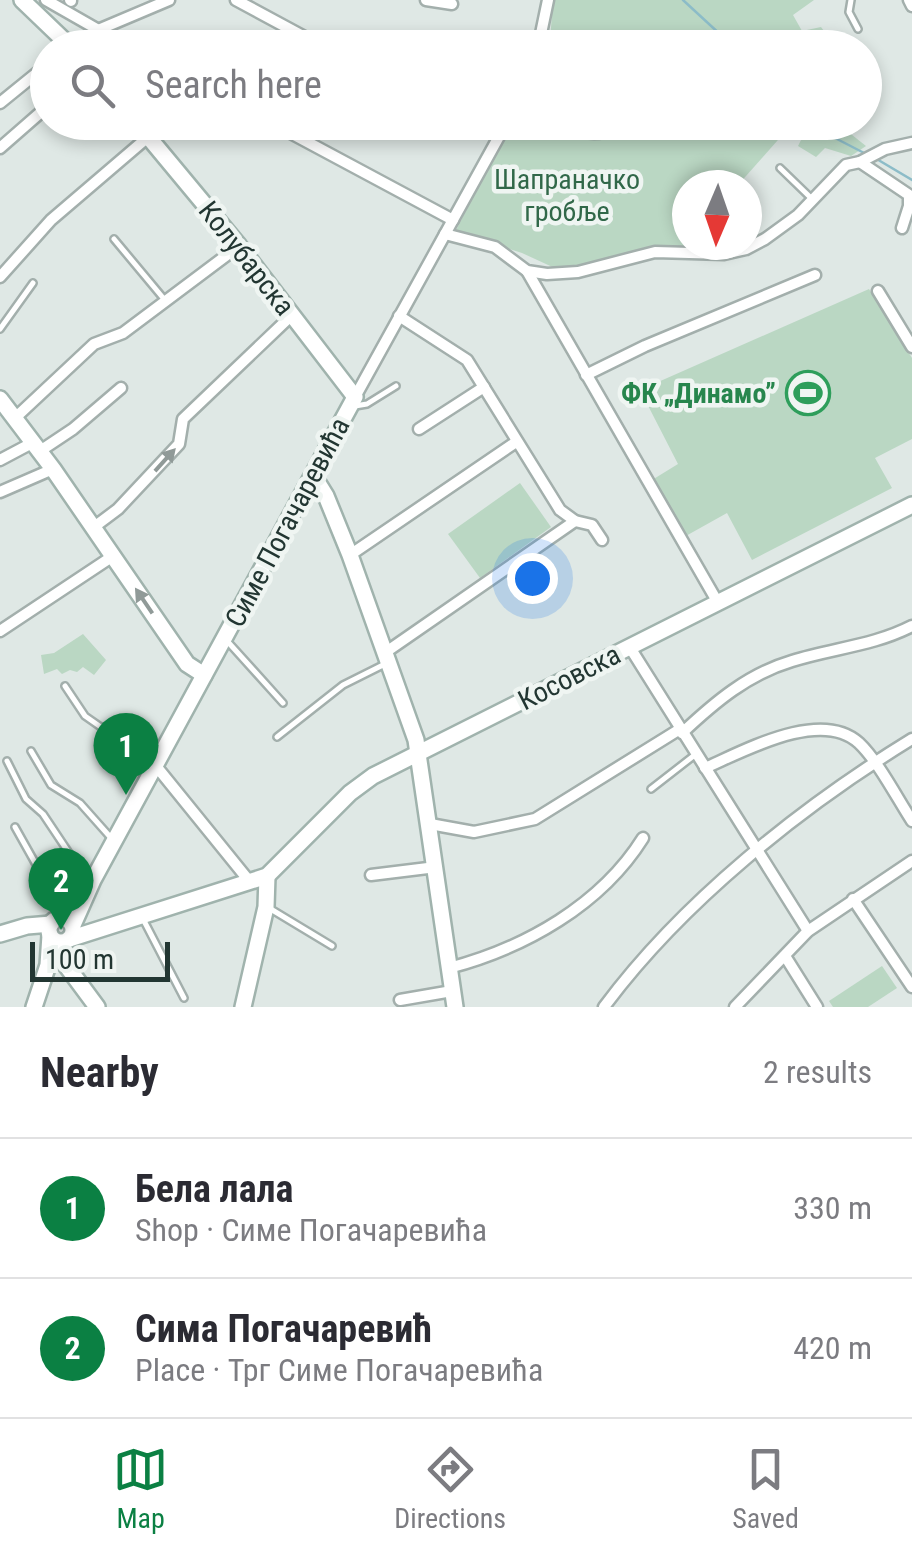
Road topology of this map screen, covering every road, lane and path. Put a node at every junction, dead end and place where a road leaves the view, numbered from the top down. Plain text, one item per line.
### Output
1 (22, 0) edge
2 (46, 0) edge
3 (169, 0) edge
4 (236, 0) edge
5 (426, 0) edge
6 (548, 0) edge
7 (851, 0) edge
8 (452, 4) dead end
9 (54, 30) edge
10 (98, 30) joint
11 (292, 30) edge
12 (542, 30) edge
13 (858, 30) dead end
14 (30, 79) edge
15 (0, 104) edge
16 (30, 122) edge
17 (144, 140) edge
18 (151, 140) edge
19 (304, 140) edge
20 (497, 140) edge
21 (912, 144) edge
22 (0, 148) edge
23 (861, 161) junction
24 (780, 168) dead end
25 (813, 200) junction
26 (453, 220) junction
27 (902, 228) dead end
28 (445, 234) junction
29 (114, 239) dead end
30 (239, 246) junction
31 (527, 271) junction
32 (815, 275) dead end
33 (0, 277) edge
34 (33, 283) dead end
35 (878, 291) dead end
36 (166, 301) junction
37 (292, 315) junction
38 (399, 316) junction
39 (0, 329) edge
40 (912, 348) edge
41 (586, 375) junction
42 (396, 386) dead end
43 (484, 387) junction
44 (121, 388) dead end
45 (0, 400) edge
46 (352, 401) junction
47 (15, 418) junction
48 (419, 429) dead end
49 (516, 442) junction
50 (36, 447) junction
51 (0, 460) edge
52 (53, 469) junction
53 (313, 475) junction
54 (0, 492) edge
55 (912, 505) edge
56 (575, 521) junction
57 (94, 528) junction
58 (602, 540) dead end
59 (350, 555) junction
60 (114, 556) junction
61 (717, 602) junction
62 (912, 626) edge
63 (0, 630) edge
64 (225, 639) junction
65 (629, 646) junction
66 (388, 657) junction
67 (204, 675) junction
68 (64, 686) dead end
69 (283, 703) dead end
70 (681, 731) junction
71 (277, 737) dead end
72 (912, 738) edge
73 (31, 752) dead end
74 (418, 753) junction
75 (696, 754) junction
76 (7, 761) dead end
77 (873, 763) junction
78 (156, 766) junction
79 (705, 768) junction
80 (651, 788) dead end
81 (912, 821) edge
82 (430, 824) junction
83 (16, 827) dead end
84 (643, 838) dead end
85 (114, 842) junction
86 (757, 851) junction
87 (912, 861) edge
88 (436, 867) junction
89 (371, 875) dead end
90 (267, 876) junction
91 (92, 880) junction
92 (250, 882) junction
93 (854, 899) junction
94 (266, 907) junction
95 (141, 914) junction
96 (808, 932) junction
97 (0, 934) edge
98 (61, 935) junction
99 (332, 946) dead end
100 (785, 956) junction
101 (449, 968) junction
102 (912, 987) edge
103 (184, 998) dead end
104 (454, 999) edge
105 (400, 1000) dead end
106 (34, 1007) edge
107 (97, 1007) edge
108 (243, 1007) edge
109 (604, 1007) edge
110 (735, 1007) edge
111 (817, 1007) edge

1 - 9 street
2 - 10 street
3 - 10 street
4 - 11 street
5 - 8 street
6 - 12 street
7 - 13 lane
14 - 15 street
16 - 22 street
17 - 33 street
18 - 30 street, Колубарска
19 - 26 street
20 - 26 street, Симе Погачаревића
21 - 23 street
23 - 25 street
23 - 27 street
24 - 25 lane
25 - 31 street
26 - 28 street, Симе Погачаревића
28 - 31 street
28 - 38 street, Симе Погачаревића
29 - 36 lane
30 - 36 street
30 - 37 street, Колубарска
31 - 41 street
32 - 41 street
34 - 39 lane
35 - 40 street
36 - 47 street
37 - 46 street, Колубарска
57 -> 37 street
38 - 43 street
38 - 46 street, Симе Погачаревића
41 - 61 street
42 - 46 lane, Симе Погачаревића
43 - 48 street
43 - 49 street
44 - 50 street
45 - 47 street
46 - 53 street, Симе Погачаревића
47 - 50 street
49 - 56 street
49 - 59 street
50 - 51 street
50 - 52 street
52 - 54 street
52 - 57 street
53 - 59 street
53 - 64 street, Симе Погачаревића
55 - 61 street, Косовска
56 - 58 street
56 - 66 street
57 - 60 street
59 - 66 street
60 - 63 street
67 -> 60 street
61 - 65 street, Косовска
62 - 70 street
64 - 67 street, Симе Погачаревића
64 - 69 lane, Симе Погачаревића
65 - 70 street
65 - 74 street, Косовска
66 - 71 lane
66 - 74 street
67 - 78 street, Симе Погачаревића
68 - 78 lane
70 - 75 street
70 - 82 street
72 - 77 street
73 - 85 lane
74 - 82 street
74 - 90 street, Косовска
75 - 79 street
75 - 80 lane
76 - 91 lane
77 - 79 street
77 - 81 street
77 - 86 street
78 - 85 street, Симе Погачаревића
78 - 92 street
79 - 86 street
82 - 88 street
83 - 98 lane
84 - 101 street
85 - 91 street, Симе Погачаревића
86 - 96 street
86 - 109 street
87 - 93 street
88 - 89 street
88 - 101 street
90 - 92 street, Косовска
90 - 94 street
91 - 98 street, Симе Погачаревића
92 - 95 street, Косовска
93 - 96 street
93 - 102 street
94 - 99 lane
94 - 108 street
95 - 98 street, Косовска
95 - 103 lane
96 - 100 street
97 - 98 street, Косовска
98 - 106 street, Симе Погачаревића
98 - 107 street
100 - 110 street
100 - 111 street
101 - 104 street
104 - 105 street

